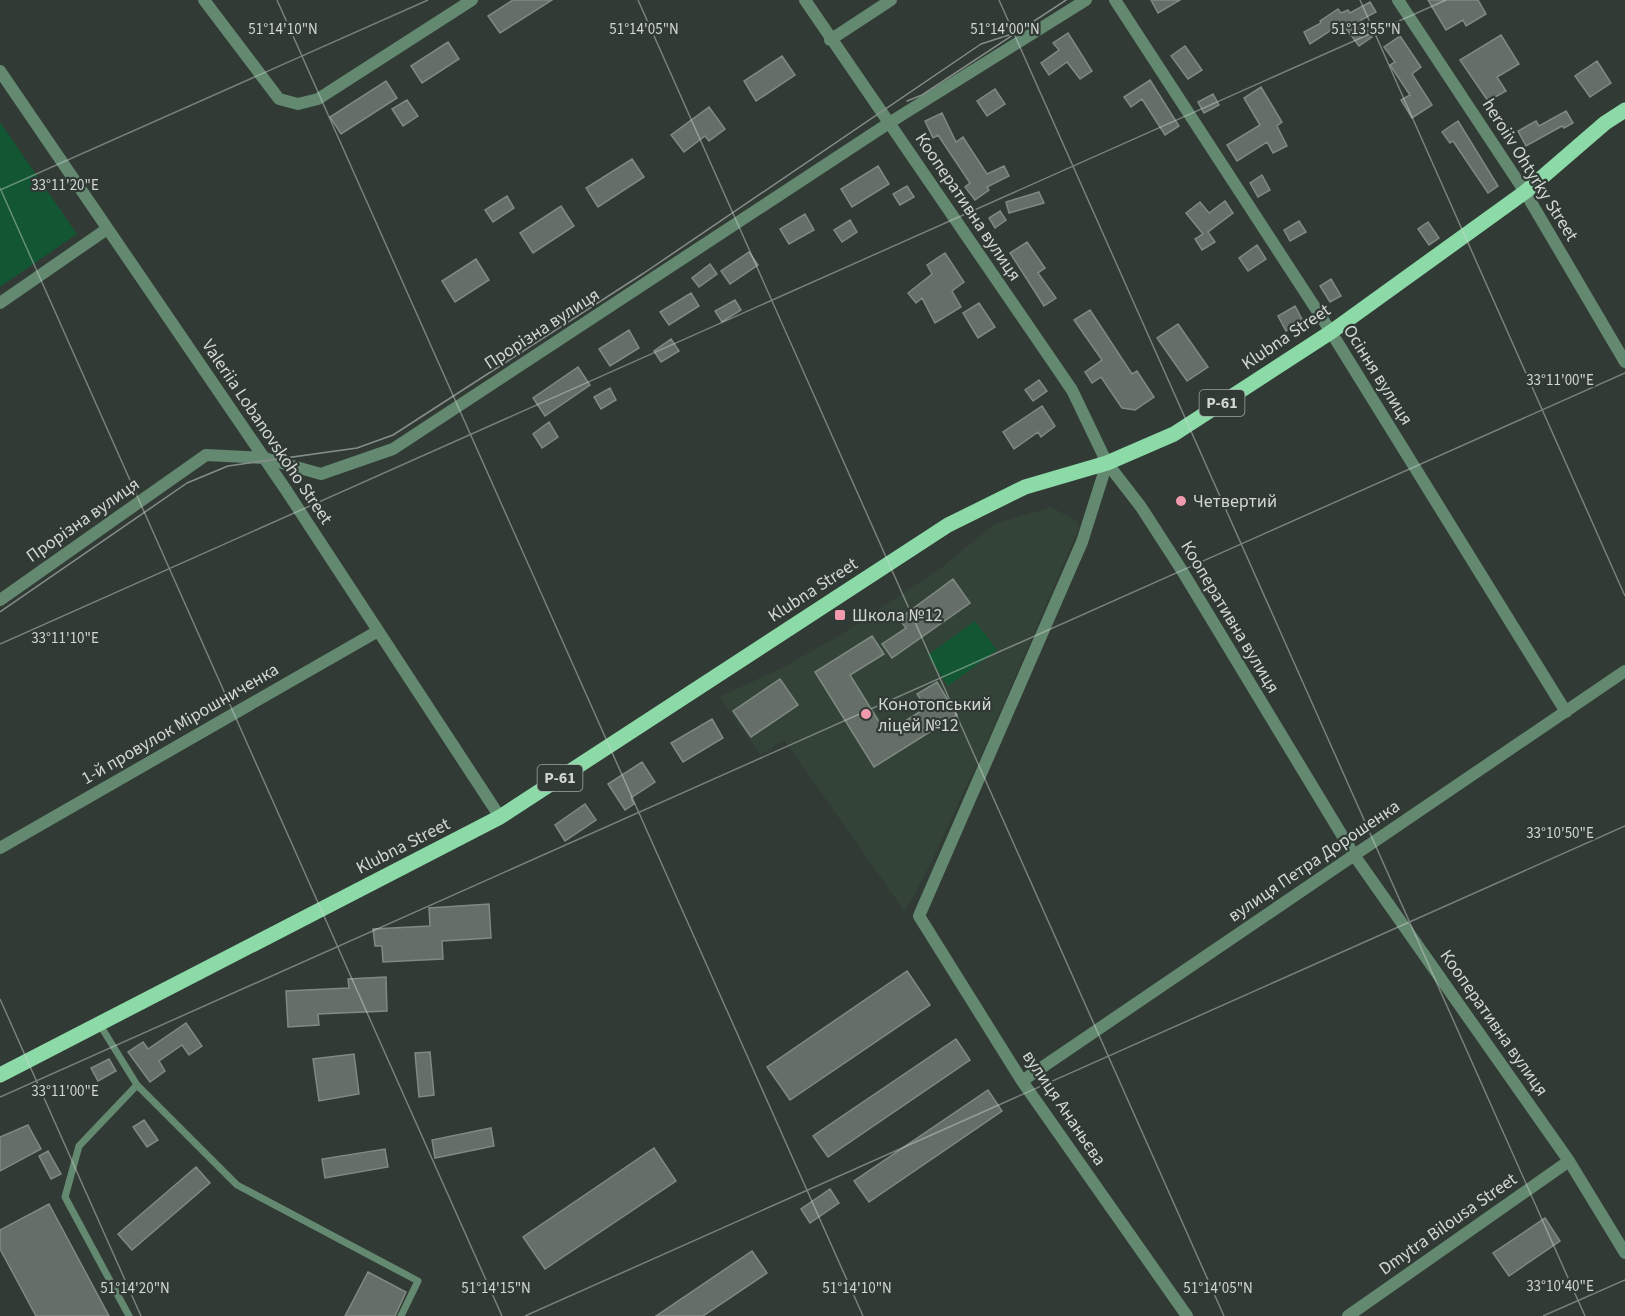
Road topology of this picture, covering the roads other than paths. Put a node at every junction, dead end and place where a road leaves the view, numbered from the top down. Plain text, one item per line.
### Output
1 (204, 0) edge
2 (472, 0) edge
3 (805, 0) edge
4 (891, 0) edge
5 (1086, 0) edge
6 (1115, 0) edge
7 (1398, 0) edge
8 (830, 40) junction
9 (0, 71) edge
10 (1625, 110) edge
11 (888, 123) junction
12 (1525, 192) junction
13 (107, 229) junction
14 (0, 303) edge
15 (1331, 332) junction
16 (1625, 362) edge
17 (264, 458) junction
18 (1107, 464) junction
19 (0, 600) edge
20 (378, 631) junction
21 (1625, 671) edge
22 (1566, 711) junction
23 (500, 817) junction
24 (0, 849) edge
25 (1354, 855) junction
26 (100, 1025) junction
27 (0, 1075) edge
28 (1022, 1081) junction
29 (137, 1085) junction
30 (1569, 1161) junction
31 (1623, 1245) edge
32 (129, 1316) edge
33 (401, 1316) edge
34 (1187, 1316) edge
35 (1348, 1316) edge

1 - 2 street
3 - 8 street, Кооперативна вулиця
4 - 8 street
5 - 11 street, Прорізна вулиця
6 - 15 street, Осіння вулиця
7 - 12 street, heroiiv Ohtyrky Street
8 - 11 street, Кооперативна вулиця
9 - 13 street, Valeriia Lobanovskoho Street
10 - 12 main road, Klubna Street / Р-61
11 - 17 street, Прорізна вулиця
11 - 18 street, Кооперативна вулиця
12 - 15 main road, Klubna Street / Р-61
12 - 16 street, heroiiv Ohtyrky Street
13 - 14 street
13 - 17 street, Valeriia Lobanovskoho Street
15 - 18 main road, Klubna Street / Р-61
15 - 22 street, Осіння вулиця
17 - 19 street, Прорізна вулиця
17 - 20 street, Valeriia Lobanovskoho Street
18 - 23 main road, Klubna Street / Р-61
18 - 25 street, Кооперативна вулиця
18 - 28 street, вулиця Ананьєва
20 - 23 street, Valeriia Lobanovskoho Street
20 - 24 street, 1-й провулок Мірошниченка
21 - 22 street, вулиця Петра Дорошенка
22 - 25 street, вулиця Петра Дорошенка
23 - 26 main road, Klubna Street / Р-61
25 - 28 street, вулиця Петра Дорошенка
25 - 30 street, Кооперативна вулиця
26 - 27 main road, Klubna Street / Р-61
26 - 29 lane
28 - 34 street, вулиця Ананьєва
29 - 32 lane
29 - 33 lane
30 - 31 street, Кооперативна вулиця
30 - 35 street, Dmytra Bilousa Street

